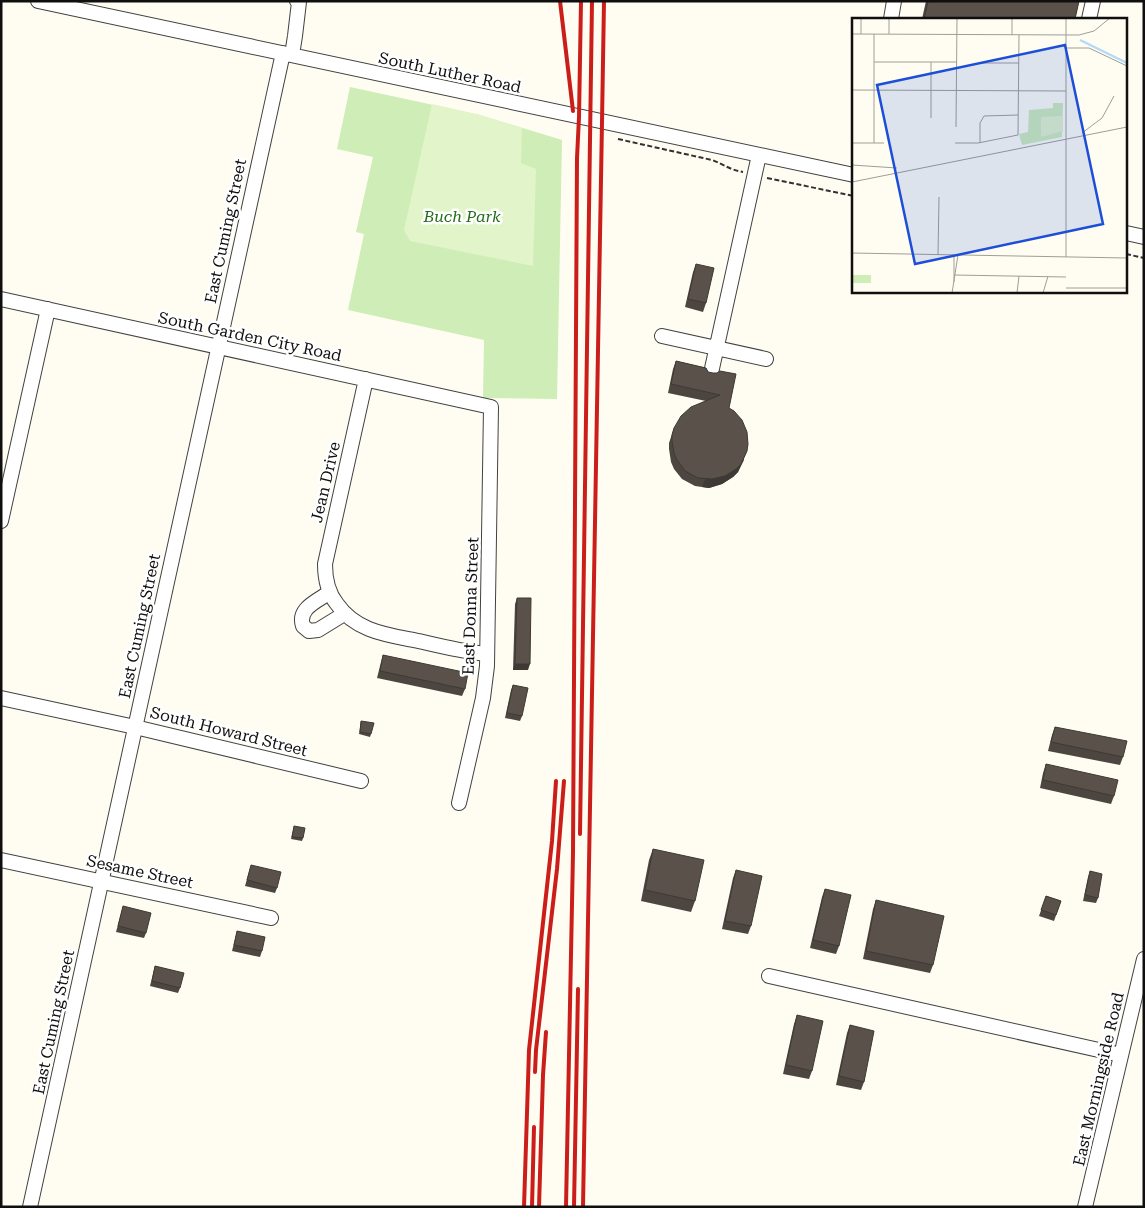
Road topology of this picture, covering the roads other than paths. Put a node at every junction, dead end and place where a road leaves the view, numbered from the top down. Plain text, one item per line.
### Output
1 (38, 1) edge
2 (297, 1) edge
3 (894, 1) edge
4 (1093, 1) edge
5 (891, 18) edge
6 (1090, 18) edge
7 (287, 54) junction
8 (759, 155) junction
9 (852, 175) edge
10 (1128, 233) edge
11 (1144, 237) edge
12 (1, 299) edge
13 (48, 309) junction
14 (662, 336) dead end
15 (218, 346) junction
16 (716, 348) junction
17 (766, 359) dead end
18 (711, 373) edge
19 (366, 379) junction
20 (491, 407) joint
21 (1, 521) edge
22 (330, 592) junction
23 (344, 614) junction
24 (487, 654) junction
25 (1, 698) edge
26 (134, 727) junction
27 (361, 781) dead end
28 (459, 804) dead end
29 (1, 860) edge
30 (101, 881) junction
31 (271, 918) dead end
32 (1144, 959) edge
33 (769, 976) dead end
34 (1121, 1055) junction
35 (30, 1207) edge
36 (1085, 1207) edge

1 - 7 street, South Luther Road
2 - 7 street, East Cuming Street
3 - 5 street
4 - 6 street
7 - 8 street, South Luther Road
7 - 15 street, East Cuming Street
8 - 9 street, South Luther Road
8 - 16 street
10 - 11 street
12 - 13 street, South Garden City Road
13 - 15 street, South Garden City Road
13 - 21 street
14 - 16 street
15 - 19 street, South Garden City Road
15 - 26 street, East Cuming Street
16 - 17 street
16 - 18 street
19 - 20 street, South Garden City Road
19 - 22 street, Jean Drive
20 - 24 street, East Donna Street
22 - 23 street, Jean Drive
22 - 23 street
23 - 24 street, Jean Drive
24 - 28 street, East Donna Street
25 - 26 street, South Howard Street
26 - 27 street, South Howard Street
26 - 30 street, East Cuming Street
29 - 30 street, Sesame Street
30 - 31 street, Sesame Street
30 - 35 street, East Cuming Street
32 - 34 street, East Morningside Road
33 - 34 street
34 - 36 street, East Morningside Road

